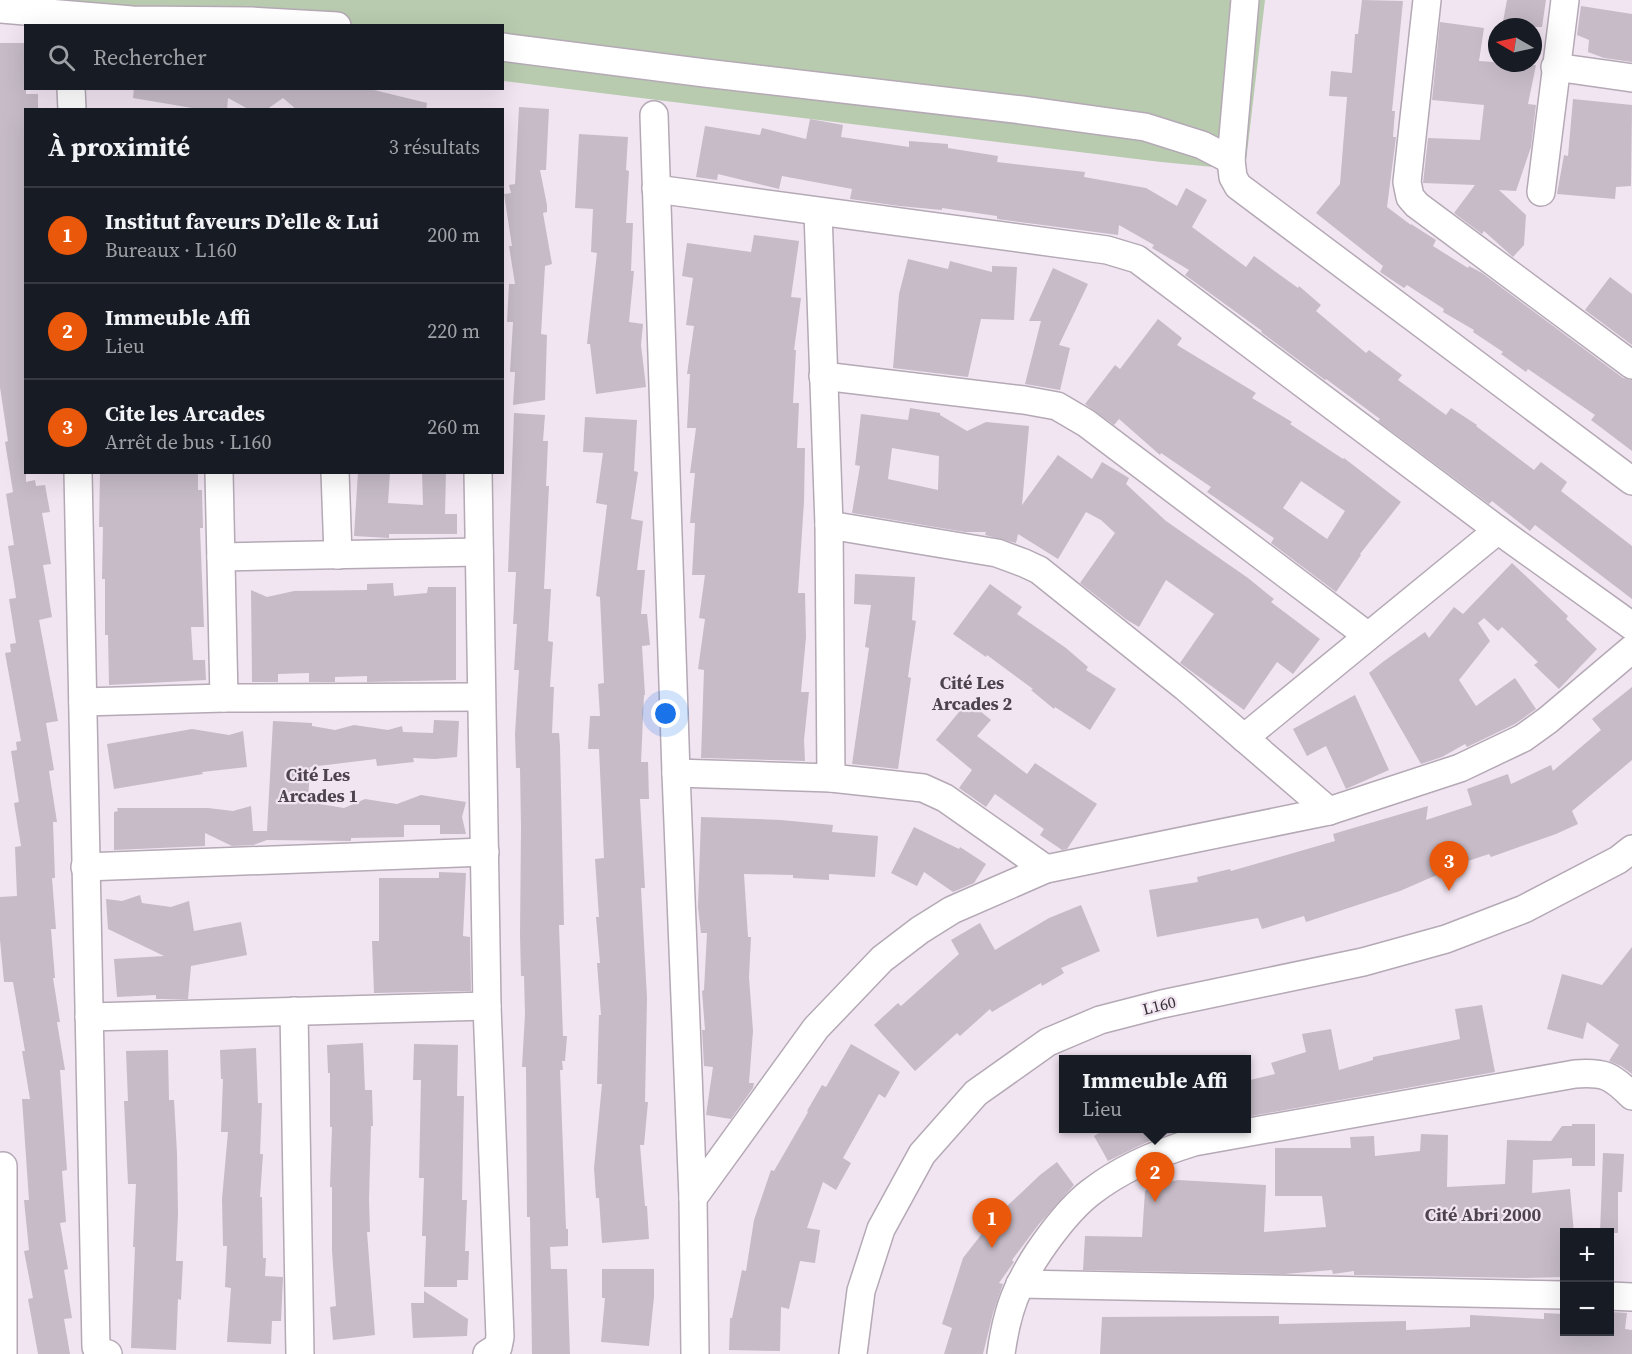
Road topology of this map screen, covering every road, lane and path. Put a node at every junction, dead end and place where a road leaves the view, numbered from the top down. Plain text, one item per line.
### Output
1 (1245, 0) edge
2 (1427, 0) edge
3 (1565, 0) edge
4 (0, 9) edge
5 (303, 24) edge
6 (504, 47) edge
7 (1555, 67) junction
8 (1632, 78) edge
9 (71, 90) edge
10 (72, 108) edge
11 (654, 115) dead end
12 (1231, 160) junction
13 (656, 189) junction
14 (1541, 192) dead end
15 (818, 212) junction
16 (1632, 365) edge
17 (823, 376) junction
18 (78, 474) edge
19 (219, 474) edge
20 (335, 474) edge
21 (478, 474) edge
22 (1632, 481) edge
23 (829, 525) junction
24 (1498, 530) junction
25 (479, 552) junction
26 (338, 555) junction
27 (221, 557) junction
28 (1632, 626) edge
29 (1368, 636) junction
30 (1632, 649) edge
31 (481, 697) junction
32 (224, 698) junction
33 (83, 702) junction
34 (1244, 738) junction
35 (676, 773) junction
36 (831, 778) junction
37 (1329, 810) junction
38 (1632, 849) edge
39 (485, 852) junction
40 (85, 867) junction
41 (1046, 869) junction
42 (487, 1006) junction
43 (294, 1011) junction
44 (89, 1017) junction
45 (1632, 1096) edge
46 (1251, 1132) edge
47 (1244, 1133) edge
48 (3, 1166) dead end
49 (693, 1198) junction
50 (1020, 1284) junction
51 (1560, 1295) edge
52 (1614, 1296) edge
53 (1632, 1297) edge
54 (3, 1354) edge
55 (108, 1354) edge
56 (300, 1354) edge
57 (487, 1354) edge
58 (695, 1354) edge
59 (853, 1354) edge
60 (1000, 1354) edge

1 - 12 street
2 - 16 street
3 - 7 street
4 - 5 street
6 - 12 street
7 - 8 street
7 - 14 street
9 - 10 street
11 - 13 street
12 - 22 street
13 - 15 street
13 - 35 street
15 - 17 street
15 - 24 street
17 - 23 street
17 - 29 street
18 - 33 street
19 - 27 street
20 - 26 street
21 - 25 street
23 - 34 street
23 - 36 street
24 - 28 street
24 - 29 street
25 - 26 street
25 - 31 street
26 - 27 street
27 - 32 street
29 - 34 street
30 - 37 street
31 - 32 street
31 - 39 street
32 - 33 street
33 - 40 street
34 - 37 street
35 - 36 street
35 - 49 street
36 - 41 street
37 - 41 street
38 - 59 street, L160
39 - 40 street
39 - 42 street
40 - 44 street
41 - 49 street
42 - 43 street
42 - 57 street
43 - 44 street
43 - 56 street
44 - 55 street
45 - 46 street
47 - 50 street
48 - 54 street
49 - 58 street
50 - 51 street
50 - 60 street
52 - 53 street

